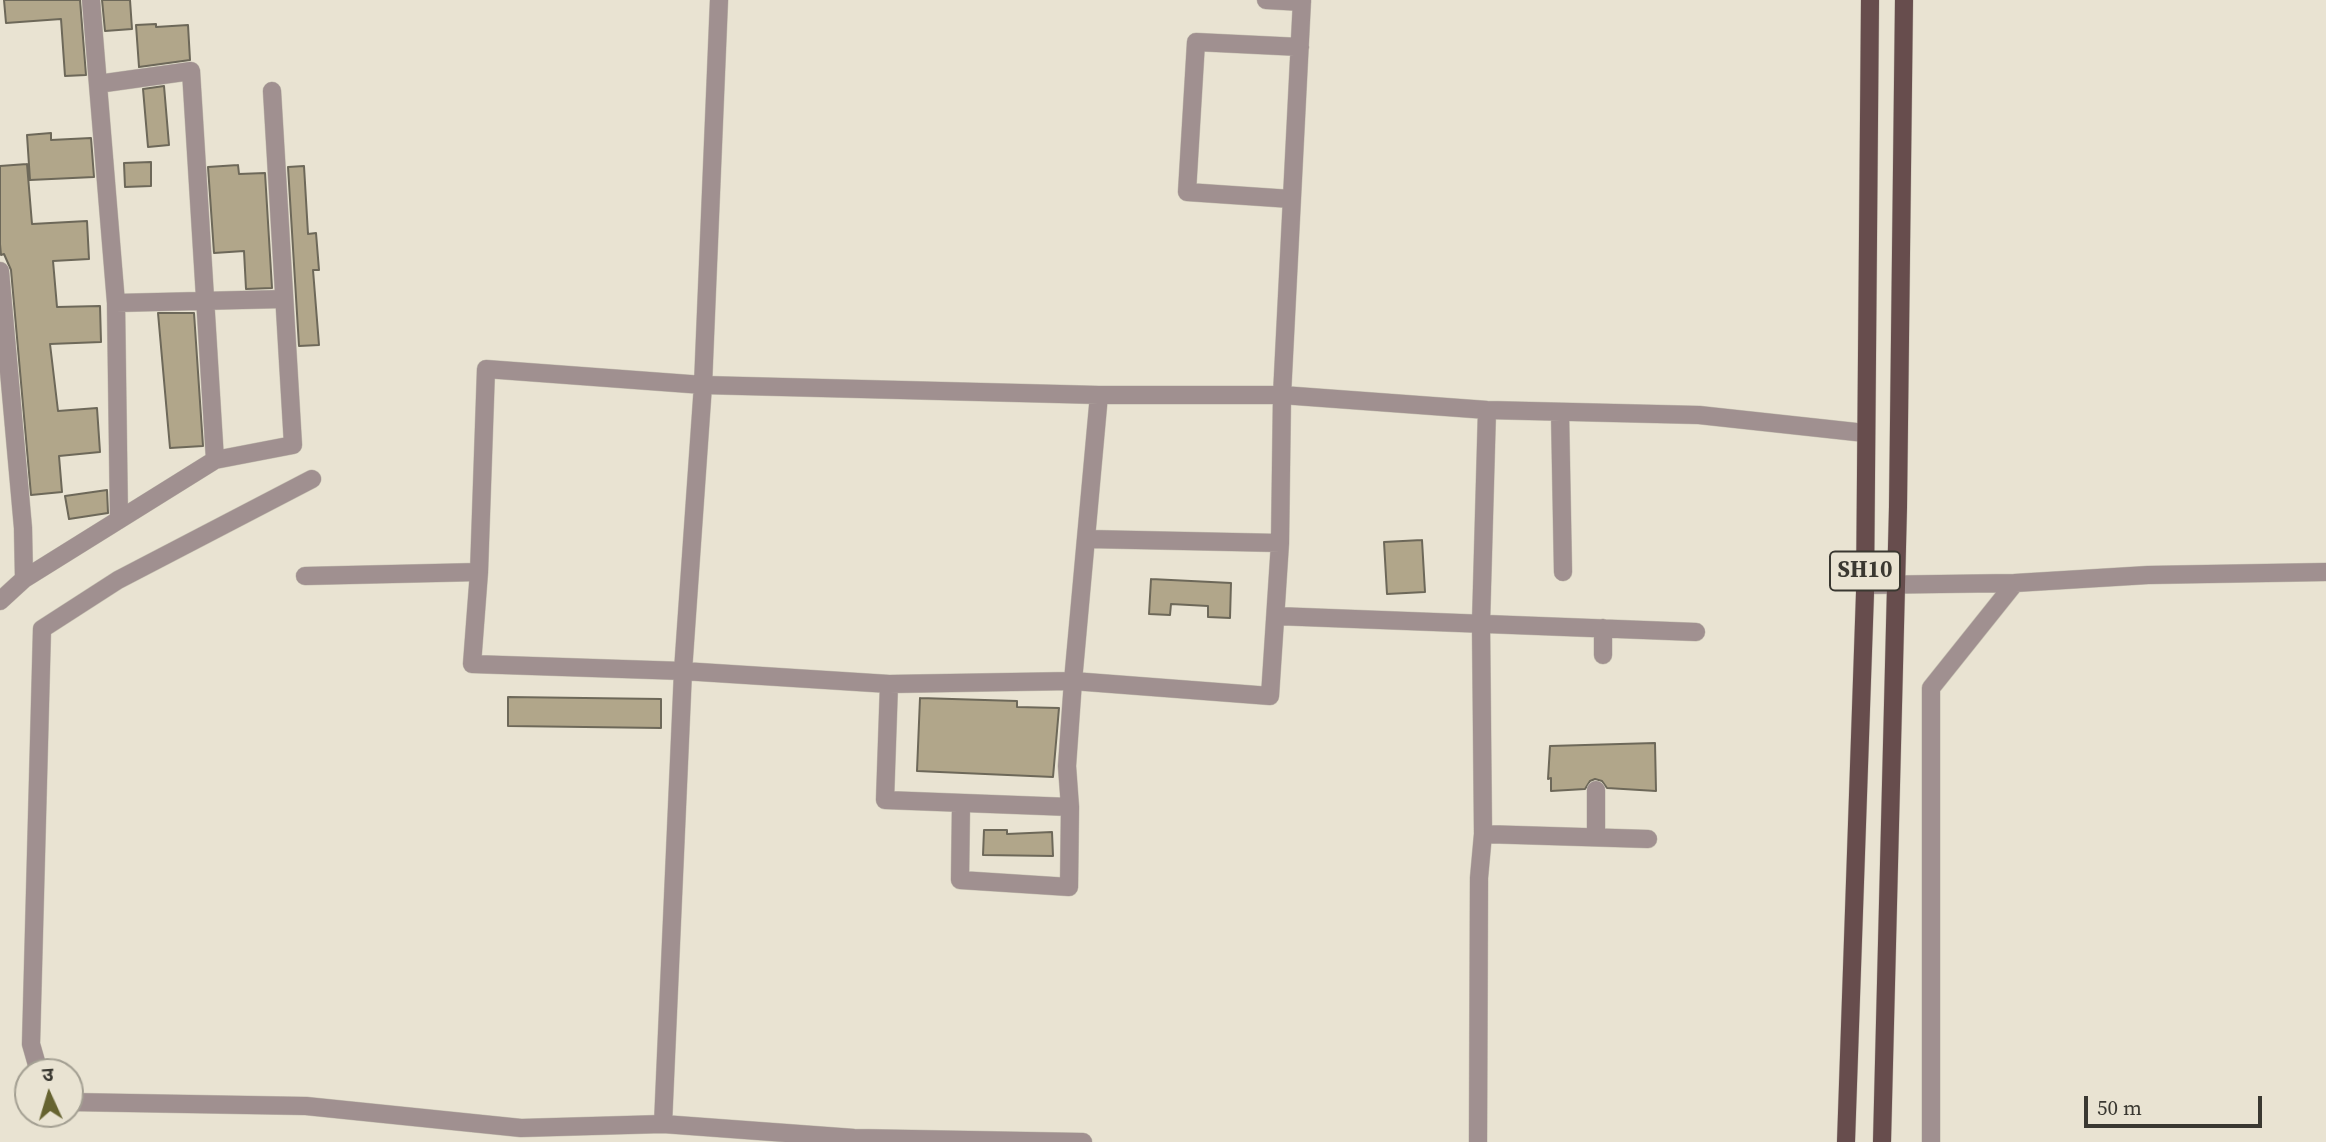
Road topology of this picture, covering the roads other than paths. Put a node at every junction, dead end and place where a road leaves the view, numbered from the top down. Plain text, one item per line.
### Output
1 (91, 0) edge
2 (719, 0) edge
3 (1266, 0) edge
4 (1870, 0) edge
5 (1904, 0) edge
6 (1302, 1) edge
7 (1300, 47) junction
8 (98, 84) junction
9 (272, 91) dead end
10 (1291, 199) junction
11 (0, 281) edge
12 (284, 299) junction
13 (116, 303) junction
14 (207, 303) junction
15 (703, 384) junction
16 (1282, 395) junction
17 (1099, 396) junction
18 (1487, 410) junction
19 (1560, 412) junction
20 (1865, 433) junction
21 (215, 460) junction
22 (312, 479) dead end
23 (119, 520) junction
24 (1088, 539) junction
25 (1280, 543) junction
26 (479, 572) junction
27 (1563, 572) dead end
28 (2326, 572) edge
29 (306, 576) dead end
30 (24, 579) junction
31 (2015, 583) junction
32 (1865, 585) junction
33 (1897, 585) junction
34 (0, 600) edge
35 (1276, 616) junction
36 (1482, 623) junction
37 (1603, 628) junction
38 (1696, 632) dead end
39 (1603, 655) dead end
40 (683, 671) junction
41 (1073, 681) junction
42 (889, 684) junction
43 (1596, 790) dead end
44 (961, 804) junction
45 (1070, 807) junction
46 (1483, 834) junction
47 (1596, 837) junction
48 (1648, 839) dead end
49 (35, 1058) edge
50 (84, 1102) edge
51 (663, 1124) junction
52 (1083, 1142) edge
53 (1478, 1142) edge
54 (1846, 1142) edge
55 (1882, 1142) edge
56 (1931, 1142) edge

1 - 8 street
2 - 15 street
3 - 6 street
4 - 20 main road, SH10
5 - 33 main road, SH10
6 - 7 street
7 - 10 street
7 - 10 street
8 - 13 street
8 - 14 street
9 - 12 street
10 - 16 street
11 - 30 street
12 - 14 street
12 - 21 street
13 - 14 street
13 - 23 street
14 - 21 street
15 - 17 street
15 - 26 street
15 - 40 street
16 - 17 street
16 - 18 street
16 - 25 street
17 - 24 street
18 - 19 street
18 - 36 street
19 - 20 street
19 - 27 street
20 - 32 main road, SH10
21 - 23 street
22 - 49 street
23 - 30 street
24 - 25 street
24 - 41 street
25 - 35 street
26 - 29 street
26 - 40 street
28 - 31 street
30 - 34 street
31 - 33 street
31 - 56 street
32 - 33 street
32 - 54 main road, SH10
33 - 55 main road, SH10
35 - 36 street
35 - 41 street
36 - 37 street
36 - 46 street
37 - 38 street
37 - 39 street
40 - 42 street
40 - 51 street
41 - 42 street
41 - 45 street
42 - 44 street
43 - 47 street
44 - 45 street
44 - 45 street
46 - 47 street
46 - 53 street
47 - 48 street
50 - 51 street
51 - 52 street

